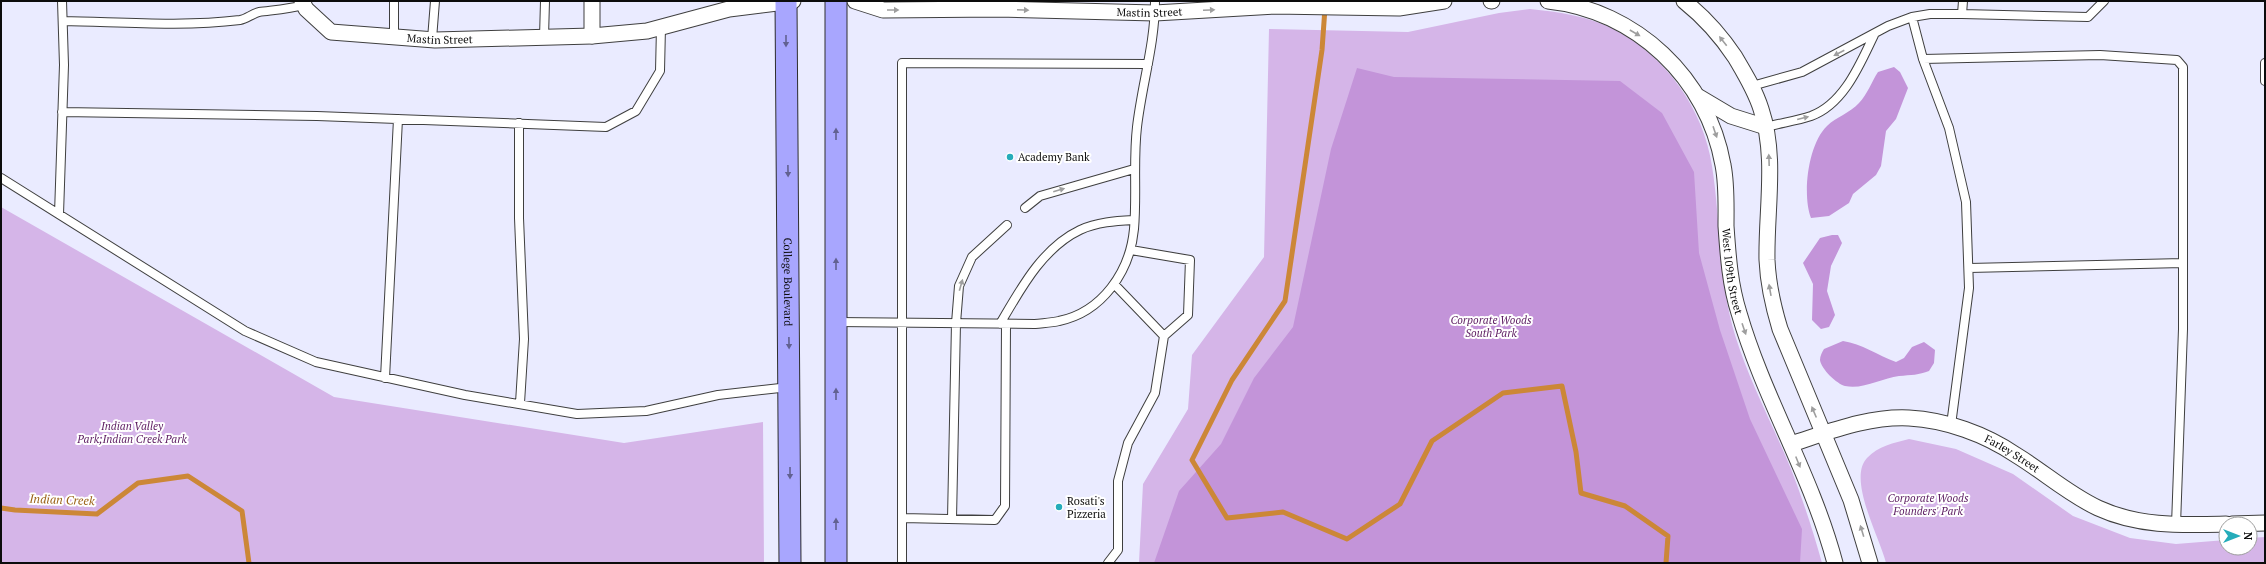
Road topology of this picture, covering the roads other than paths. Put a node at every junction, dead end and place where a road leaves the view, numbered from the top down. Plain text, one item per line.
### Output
1 (62, 1) edge
2 (394, 1) edge
3 (435, 1) edge
4 (545, 1) edge
5 (592, 1) edge
6 (789, 1) edge
7 (836, 1) edge
8 (855, 1) edge
9 (1444, 1) edge
10 (1548, 1) edge
11 (1684, 1) edge
12 (1962, 1) edge
13 (2104, 1) edge
14 (303, 3) edge
15 (728, 5) edge
16 (1155, 7) edge
17 (1603, 8) edge
18 (1962, 14) junction
19 (1912, 17) junction
20 (63, 21) junction
21 (661, 27) junction
22 (1874, 35) junction
23 (592, 36) junction
24 (394, 37) junction
25 (544, 37) junction
26 (432, 39) junction
27 (1923, 59) junction
28 (2265, 63) edge
29 (1148, 64) junction
30 (2265, 80) edge
31 (1752, 86) junction
32 (1698, 96) junction
33 (62, 112) junction
34 (398, 119) junction
35 (519, 123) junction
36 (1766, 127) junction
37 (1134, 169) junction
38 (1, 178) edge
39 (1025, 208) dead end
40 (59, 214) junction
41 (1134, 220) junction
42 (1007, 225) dead end
43 (1130, 250) junction
44 (2183, 263) junction
45 (1968, 268) junction
46 (1114, 284) junction
47 (836, 322) junction
48 (902, 322) junction
49 (956, 323) junction
50 (1003, 324) junction
51 (1164, 336) junction
52 (385, 378) junction
53 (790, 387) junction
54 (520, 403) junction
55 (1951, 425) junction
56 (1823, 434) junction
57 (1791, 444) junction
58 (902, 518) junction
59 (952, 519) junction
60 (2218, 524) edge
61 (2176, 525) junction
62 (790, 563) edge
63 (836, 563) edge
64 (902, 563) edge
65 (1108, 563) edge
66 (1835, 563) edge
67 (1870, 563) edge

1 - 20 lane
2 - 24 lane
3 - 26 lane
4 - 25 lane
5 - 23 street
6 - 15 street, Mastin Street
6 -> 53 main road, College Boulevard
47 -> 7 main road
8 -> 16 street, Mastin Street
16 -> 9 street, Mastin Street
10 - 17 street
31 -> 11 street
12 - 18 lane
13 - 18 lane
14 - 20 lane
14 - 24 street, Mastin Street
15 - 21 street, Mastin Street
16 - 29 lane
17 -> 32 street, West 109th Street
18 - 19 lane
19 - 22 lane
19 - 27 lane
20 - 33 lane
21 - 23 street, Mastin Street
21 - 35 lane
22 -> 31 lane
36 -> 22 lane
23 - 25 street, Mastin Street
24 - 26 street, Mastin Street
25 - 26 street, Mastin Street
27 - 44 lane
27 - 45 lane
28 - 30 lane
29 - 37 lane
29 - 48 lane
31 - 36 street
32 - 36 street
32 -> 57 street, West 109th Street
33 - 34 lane
33 - 40 lane
34 - 35 lane
34 - 52 lane
35 - 54 lane
56 -> 36 street
39 -> 37 lane
37 - 41 lane
38 - 40 lane
40 - 52 lane
41 - 43 lane
41 - 50 lane
49 -> 42 lane
43 - 46 lane
43 - 51 lane
44 - 45 lane
44 - 61 lane
45 - 55 lane
46 - 50 lane
46 - 51 lane
47 - 48 lane
63 -> 47 main road
48 - 49 lane
48 - 58 lane
49 - 50 lane
49 - 59 lane
50 - 59 lane
51 - 65 lane
52 - 54 lane
53 - 54 lane
53 -> 62 main road, College Boulevard
55 - 56 street, Farley Street
55 - 61 street, Farley Street
56 - 57 street, Farley Street
67 -> 56 street
57 -> 66 street, West 109th Street
58 - 59 lane
58 - 64 lane
60 - 61 street, Farley Street

